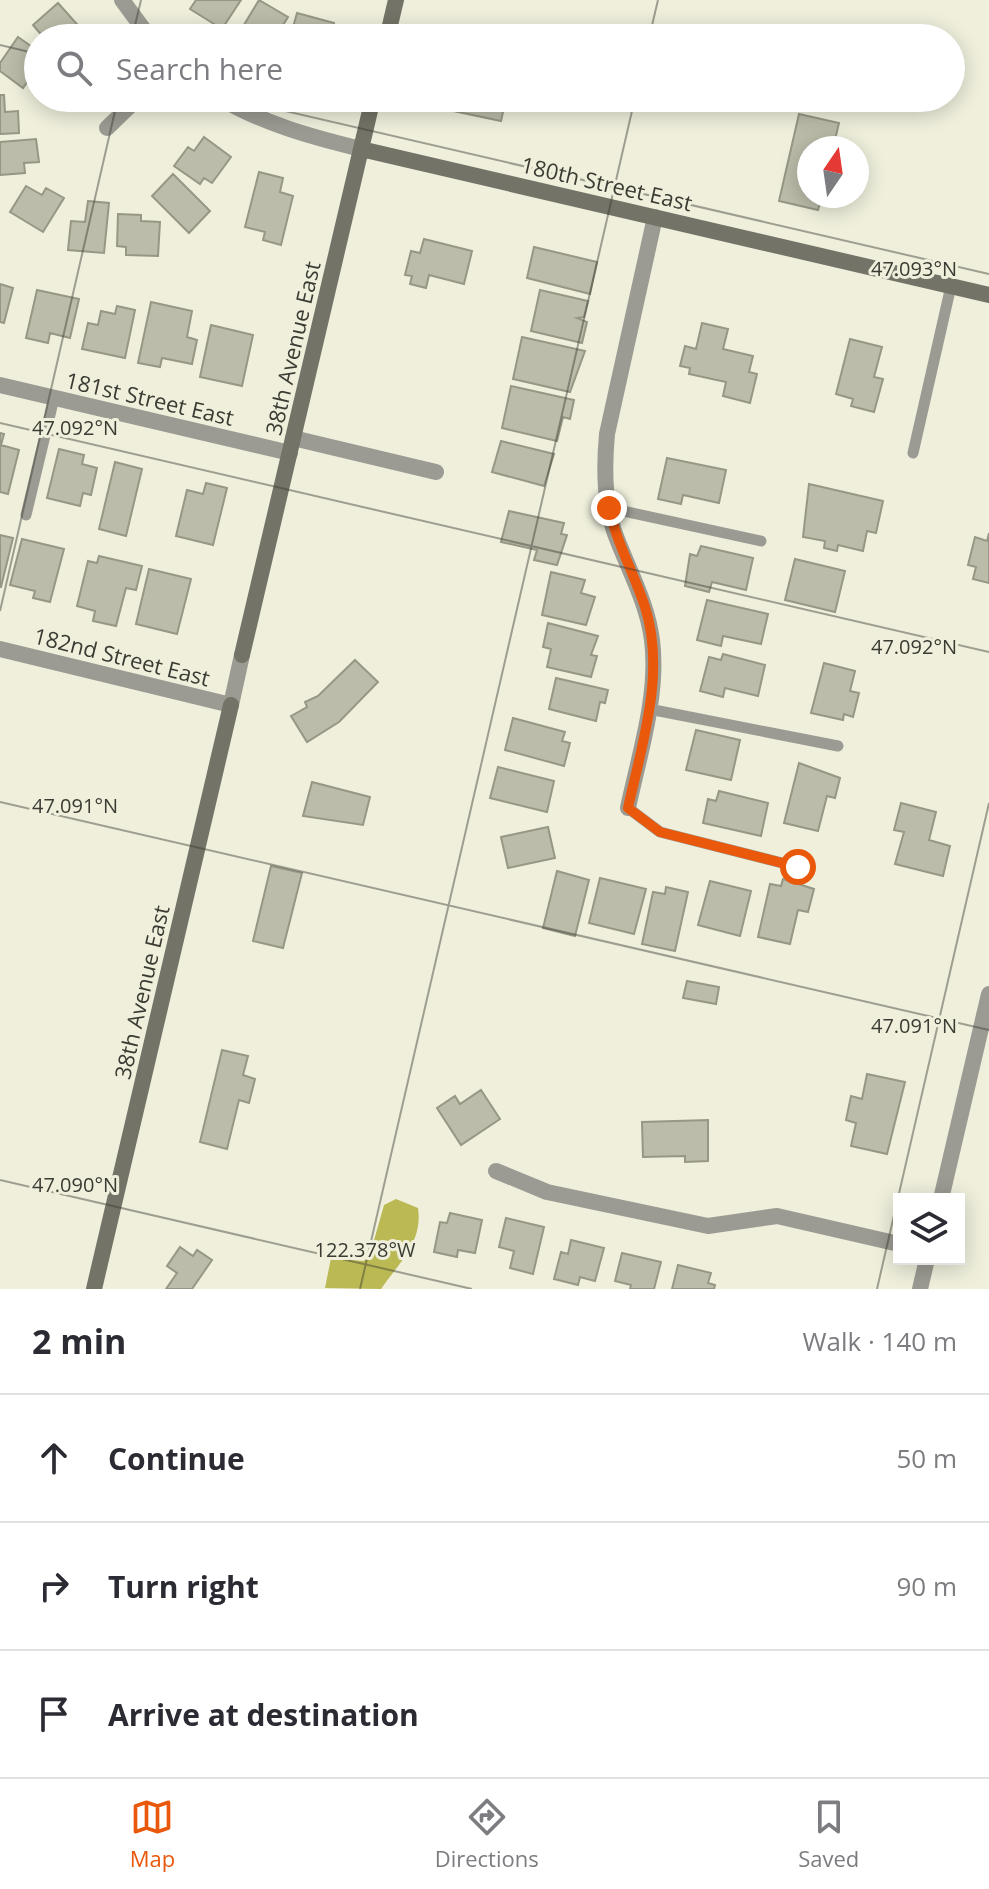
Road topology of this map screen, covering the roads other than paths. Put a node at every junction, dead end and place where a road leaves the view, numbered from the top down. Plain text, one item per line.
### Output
1 (122, 0) edge
2 (396, 0) edge
3 (140, 24) edge
4 (390, 24) edge
5 (124, 112) edge
6 (247, 112) edge
7 (370, 112) edge
8 (107, 128) dead end
9 (361, 149) junction
10 (655, 217) junction
11 (951, 286) junction
12 (989, 295) edge
13 (0, 385) edge
14 (54, 398) junction
15 (292, 446) junction
16 (913, 453) dead end
17 (436, 472) dead end
18 (609, 508) junction
19 (26, 515) dead end
20 (761, 541) dead end
21 (0, 649) edge
22 (242, 655) joint
23 (231, 705) junction
24 (649, 709) junction
25 (838, 746) dead end
26 (628, 808) joint
27 (798, 867) dead end
28 (989, 994) edge
29 (496, 1171) dead end
30 (942, 1193) edge
31 (893, 1243) edge
32 (926, 1265) edge
33 (94, 1289) edge
34 (920, 1289) edge

1 - 3 street
2 - 4 street
5 - 8 street
6 - 9 street, 180th Street East
7 - 9 street, 38th Avenue East
9 - 10 street, 180th Street East
9 - 15 street, 38th Avenue East
10 - 11 street, 180th Street East
10 - 18 street
11 - 12 street, 180th Street East
11 - 16 lane
13 - 14 street, 181st Street East
14 - 15 street, 181st Street East
14 - 19 lane
15 - 17 street, 181st Street East
15 - 22 street, 38th Avenue East
18 - 20 lane
18 - 24 street
21 - 23 street, 182nd Street East
22 - 23 street, 182nd Street East
23 - 33 street, 38th Avenue East
24 - 25 lane
24 - 26 street
26 - 27 lane
28 - 30 street
29 - 31 street
32 - 34 street

